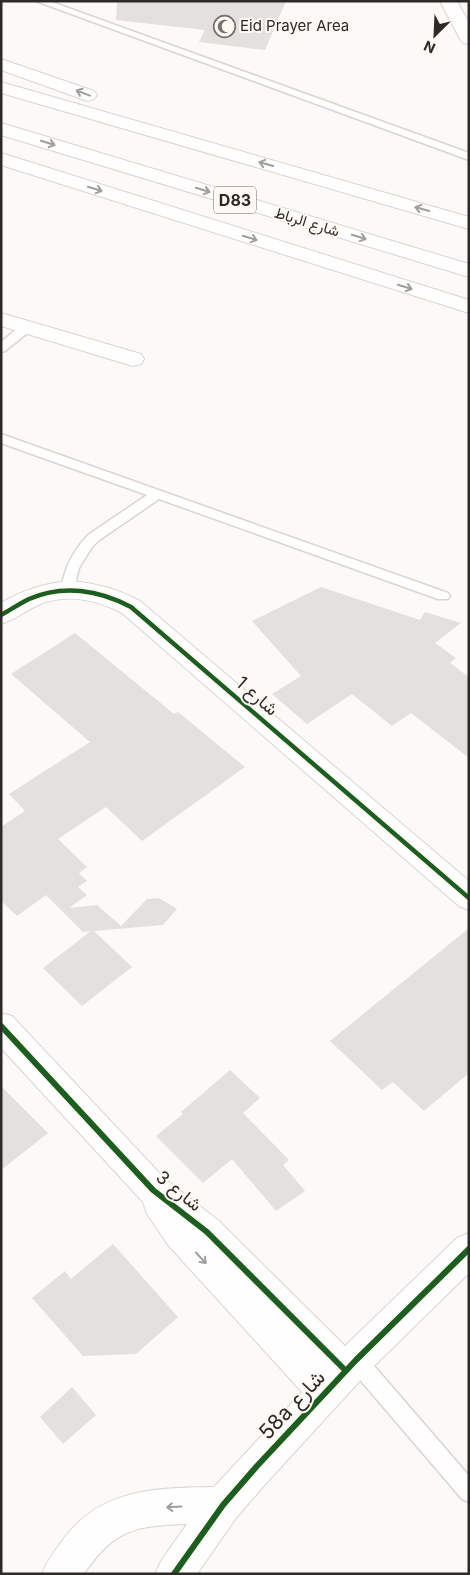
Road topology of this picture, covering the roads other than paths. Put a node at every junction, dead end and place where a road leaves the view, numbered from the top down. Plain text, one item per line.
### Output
1 (40, 1) edge
2 (448, 1) edge
3 (469, 39) edge
4 (1, 64) edge
5 (1, 87) edge
6 (1, 129) edge
7 (209, 147) junction
8 (469, 157) edge
9 (1, 160) edge
10 (469, 223) edge
11 (469, 271) edge
12 (469, 306) edge
13 (1, 319) edge
14 (28, 327) junction
15 (1, 348) edge
16 (133, 359) dead end
17 (1, 438) edge
18 (158, 494) junction
19 (68, 590) junction
20 (443, 596) dead end
21 (1, 616) edge
22 (469, 898) edge
23 (1, 1026) edge
24 (469, 1249) edge
25 (343, 1375) junction
26 (469, 1492) edge
27 (223, 1505) junction
28 (61, 1574) edge
29 (174, 1574) edge

1 - 8 lane
2 - 3 main road
7 -> 4 main road
5 - 7 main road, D83
6 -> 11 main road, شارع الرباط / D83
10 -> 7 main road, D83
9 -> 12 main road
13 - 14 main road
14 - 15 lane
14 - 16 main road
17 - 18 lane
18 - 19 lane
18 - 20 lane
19 - 21 main road, شارع 1
19 - 22 main road, شارع 1
23 - 25 main road, شارع 3
24 - 25 main road, 58a شارع
25 - 26 lane
25 - 27 main road, 58a شارع
27 -> 28 main road
27 - 29 main road, 58a شارع

